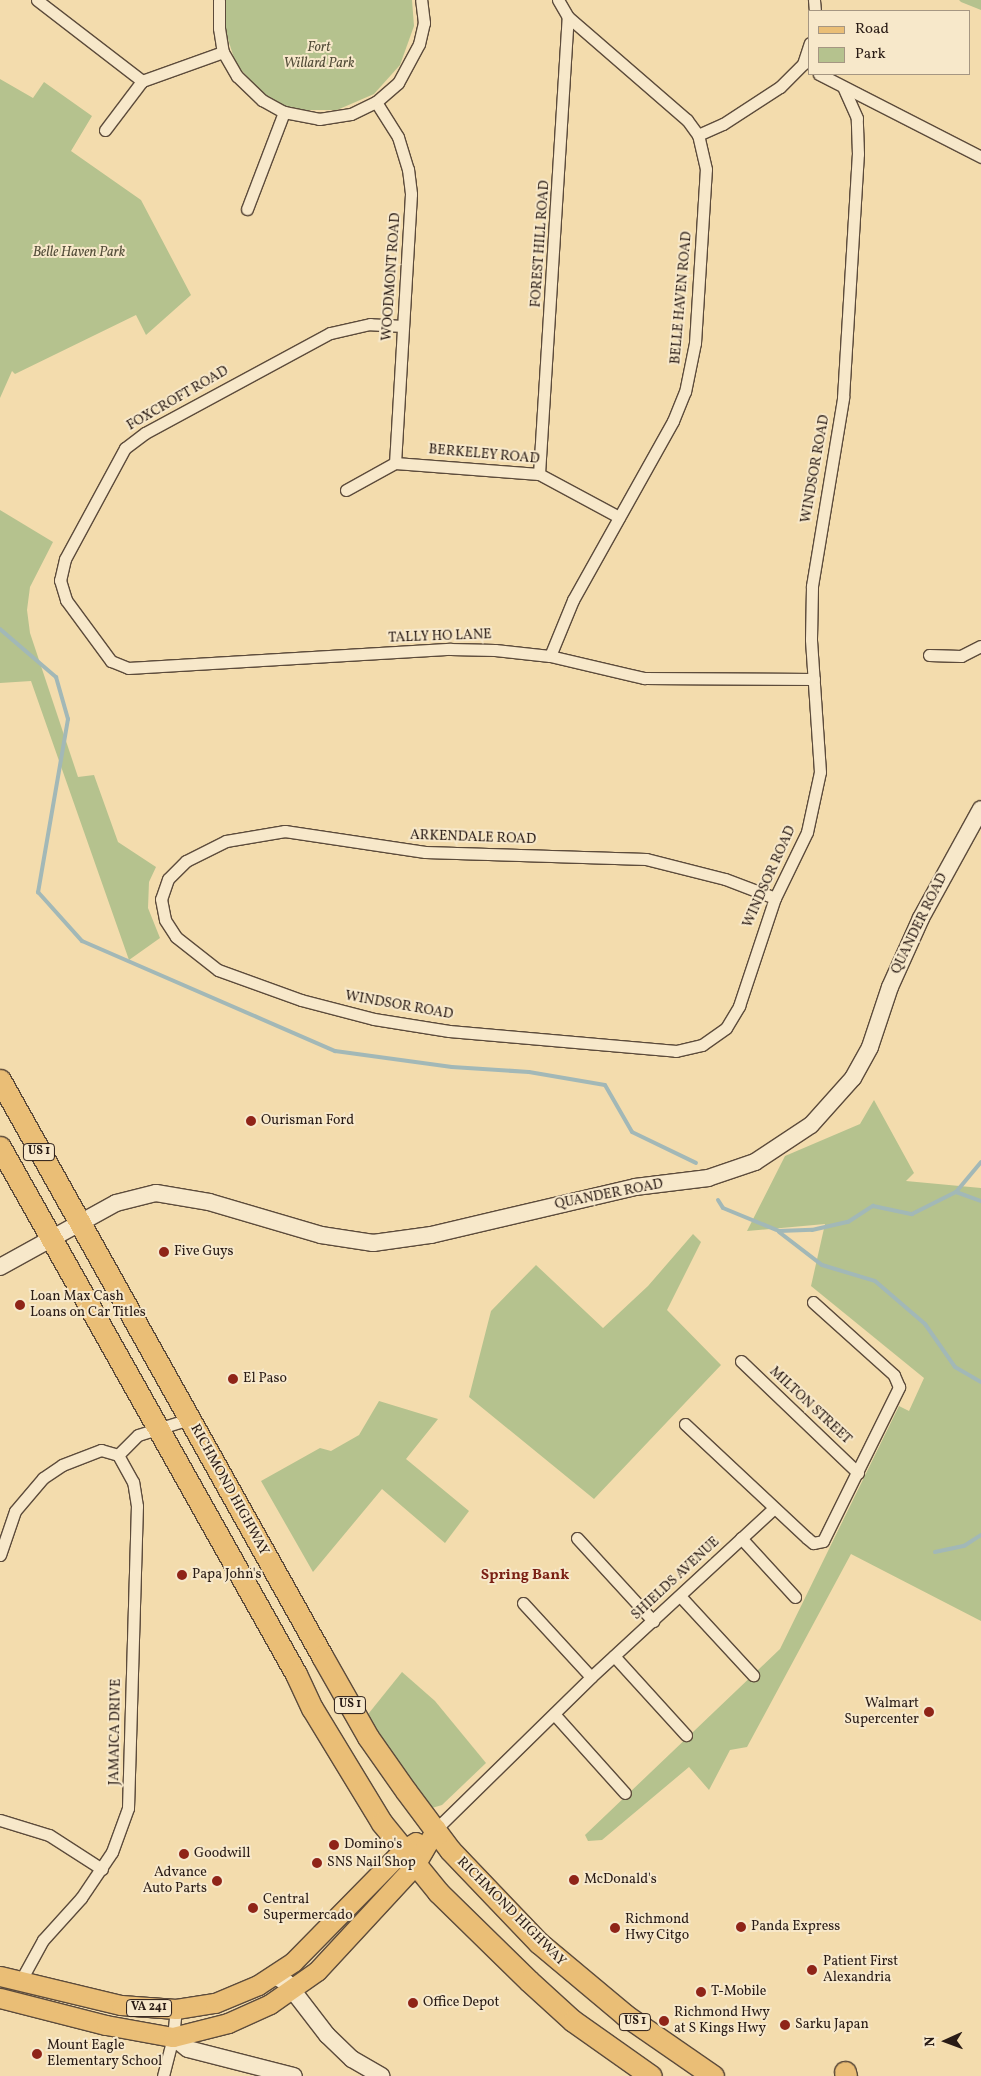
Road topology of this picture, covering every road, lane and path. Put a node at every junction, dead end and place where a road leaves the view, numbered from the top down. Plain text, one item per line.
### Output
1 (37, 0) edge
2 (219, 0) edge
3 (421, 0) edge
4 (558, 0) edge
5 (568, 17) junction
6 (223, 52) junction
7 (806, 66) edge
8 (821, 75) edge
9 (142, 81) junction
10 (843, 87) junction
11 (376, 102) junction
12 (284, 112) junction
13 (105, 130) dead end
14 (698, 135) junction
15 (981, 157) edge
16 (247, 209) dead end
17 (404, 326) junction
18 (395, 463) junction
19 (539, 474) junction
20 (346, 490) dead end
21 (619, 517) junction
22 (84, 625) joint
23 (981, 646) edge
24 (929, 655) dead end
25 (550, 656) junction
26 (814, 678) junction
27 (981, 809) edge
28 (175, 870) joint
29 (775, 898) junction
30 (0, 1080) edge
31 (0, 1147) edge
32 (79, 1223) junction
33 (51, 1239) junction
34 (0, 1267) edge
35 (813, 1302) dead end
36 (741, 1361) dead end
37 (189, 1419) junction
38 (685, 1424) dead end
39 (158, 1429) junction
40 (118, 1455) junction
41 (858, 1472) junction
42 (774, 1508) junction
43 (576, 1538) dead end
44 (742, 1538) junction
45 (0, 1555) edge
46 (680, 1596) junction
47 (795, 1597) dead end
48 (523, 1604) dead end
49 (653, 1621) junction
50 (614, 1656) junction
51 (753, 1675) dead end
52 (592, 1677) junction
53 (554, 1714) junction
54 (686, 1735) dead end
55 (625, 1793) dead end
56 (0, 1820) edge
57 (436, 1829) junction
58 (409, 1857) junction
59 (102, 1869) junction
60 (0, 1976) edge
61 (275, 1976) junction
62 (21, 1980) junction
63 (294, 1990) junction
64 (0, 1998) edge
65 (176, 2009) junction
66 (174, 2037) junction
67 (707, 2075) edge
68 (162, 2076) edge
69 (294, 2076) edge
70 (382, 2076) edge
71 (651, 2076) edge

1 - 9 street
2 - 6 street
3 - 11 street
4 - 5 street, BELLE HAVEN ROAD
5 - 14 street, BELLE HAVEN ROAD
5 - 19 street, FOREST HILL ROAD
6 - 9 street
6 - 12 street
7 - 14 street
8 - 10 street
9 - 13 street
10 - 15 street
10 - 26 street, WINDSOR ROAD
11 - 12 street
11 - 17 street, WOODMONT ROAD
12 - 16 street
14 - 21 street, BELLE HAVEN ROAD
17 - 18 street, WOODMONT ROAD
17 - 22 street, FOXCROFT ROAD
18 - 19 street, BERKELEY ROAD
18 - 20 street
19 - 21 street, BERKELEY ROAD
21 - 25 street, BELLE HAVEN ROAD
22 - 25 street, TALLY HO LANE
23 - 24 street
25 - 26 street, TALLY HO LANE
26 - 29 street, WINDSOR ROAD
27 - 32 street, QUANDER ROAD
28 - 29 street, ARKENDALE ROAD
28 - 29 street, WINDSOR ROAD
30 - 32 highway, RICHMOND HIGHWAY / US 1
31 - 33 highway, US 1
32 - 33 street, QUANDER ROAD
32 - 37 highway, RICHMOND HIGHWAY / US 1
33 - 34 street, QUANDER ROAD
33 - 39 highway, US 1
35 - 41 street
36 - 41 street, MILTON STREET
37 - 39 street
37 - 57 highway, RICHMOND HIGHWAY / US 1
38 - 42 street
39 - 40 street
39 - 58 highway, US 1
40 - 45 street
40 - 59 street, JAMAICA DRIVE
41 - 42 street
42 - 44 street, SHIELDS AVENUE
43 - 49 street
44 - 46 street, SHIELDS AVENUE
44 - 47 street
46 - 49 street, SHIELDS AVENUE
46 - 51 street
48 - 52 street
49 - 50 street, SHIELDS AVENUE
50 - 52 street, SHIELDS AVENUE
50 - 54 street
52 - 53 street, SHIELDS AVENUE
53 - 55 street
53 - 57 street, SHIELDS AVENUE
56 - 59 street
57 - 58 main road, VA 241
57 - 67 highway, RICHMOND HIGHWAY / US 1
58 - 61 main road, VA 241
58 - 63 main road, VA 241
58 - 71 highway, US 1
59 - 62 street, JAMAICA DRIVE
60 - 62 main road, VA 241
61 - 63 street
61 - 65 main road, VA 241
62 - 65 main road, VA 241
63 - 66 main road, VA 241
63 - 70 street
64 - 66 main road, VA 241
65 - 66 street
66 - 68 street
66 - 69 street

